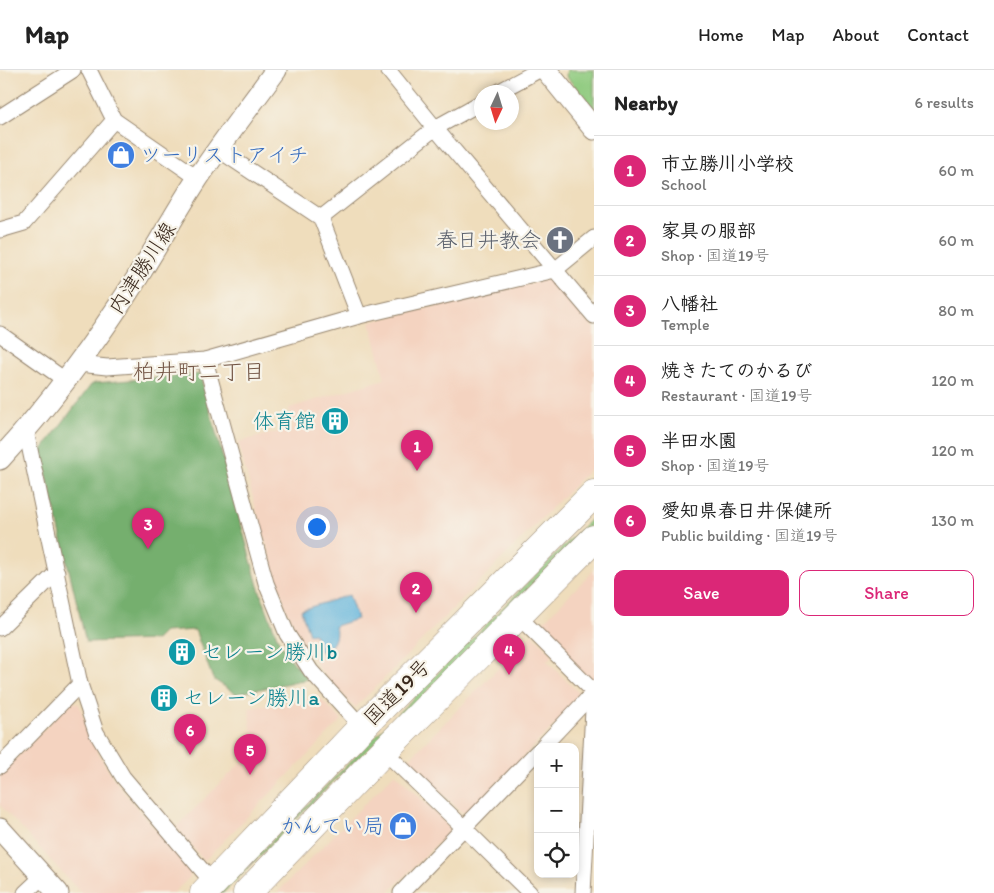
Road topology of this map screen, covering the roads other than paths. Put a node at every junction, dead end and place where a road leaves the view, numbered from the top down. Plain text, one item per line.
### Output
1 (73, 70) edge
2 (89, 70) edge
3 (276, 70) edge
4 (388, 70) edge
5 (539, 70) edge
6 (546, 70) edge
7 (511, 85) edge
8 (474, 106) edge
9 (0, 117) edge
10 (114, 120) junction
11 (435, 128) junction
12 (594, 128) edge
13 (219, 150) junction
14 (198, 178) junction
15 (321, 218) junction
16 (0, 230) edge
17 (594, 238) edge
18 (555, 270) junction
19 (359, 316) junction
20 (594, 316) edge
21 (0, 334) edge
22 (204, 360) junction
23 (79, 364) junction
24 (65, 380) junction
25 (26, 431) junction
26 (0, 459) edge
27 (594, 494) edge
28 (594, 539) edge
29 (57, 572) junction
30 (518, 616) junction
31 (0, 628) edge
32 (80, 684) junction
33 (594, 692) edge
34 (362, 727) junction
35 (546, 743) edge
36 (384, 751) junction
37 (534, 755) edge
38 (0, 766) edge
39 (464, 828) junction
40 (0, 829) edge
41 (43, 876) junction
42 (209, 888) edge
43 (25, 893) edge
44 (58, 893) edge
45 (247, 893) edge
46 (401, 893) edge
47 (530, 893) edge
48 (583, 893) edge

1 - 9 street
2 - 10 street
3 - 13 main road, 内津勝川線
4 - 11 street
5 - 7 street
6 - 12 main road
8 - 11 street
10 - 14 street
10 - 16 street
11 - 15 street
11 - 18 street
13 - 14 main road, 内津勝川線
13 - 15 street
14 - 23 main road, 内津勝川線
15 - 19 street
17 - 18 street
18 - 19 street
18 - 20 street
19 - 22 street
21 - 24 street
22 - 23 street
22 - 34 street
23 - 24 main road, 内津勝川線
24 - 25 main road, 内津勝川線
25 - 26 main road, 内津勝川線
25 - 29 street
27 - 34 highway, 国道19号
28 - 30 highway, 国道19号
29 - 31 street
29 - 32 street
30 - 33 street
30 - 36 highway, 国道19号
32 - 38 street
32 - 42 street
33 - 35 street
33 - 48 street
34 - 42 highway, 国道19号
36 - 39 street
36 - 45 highway, 国道19号
37 - 39 street
39 - 46 street
39 - 47 street
40 - 41 main road
41 - 43 street
41 - 44 main road

